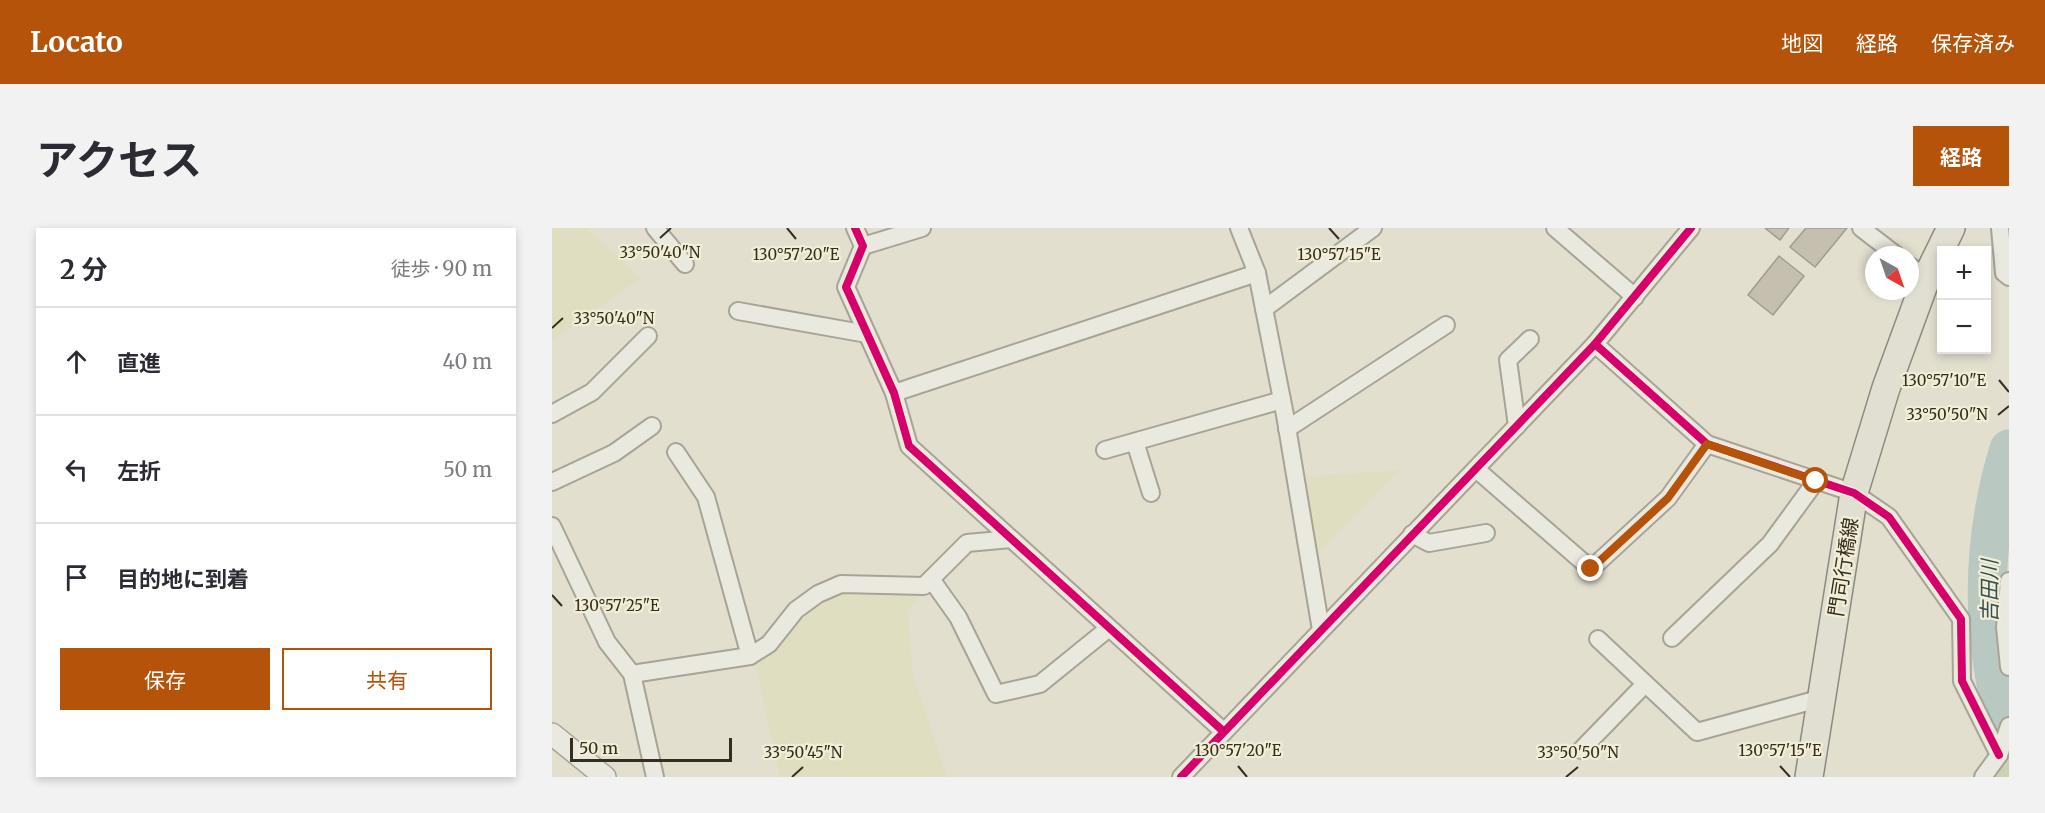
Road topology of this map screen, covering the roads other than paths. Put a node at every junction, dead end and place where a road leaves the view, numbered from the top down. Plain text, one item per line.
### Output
1 (655, 228) edge
2 (855, 228) edge
3 (922, 228) edge
4 (1239, 228) edge
5 (1373, 228) edge
6 (1555, 228) edge
7 (1861, 228) edge
8 (1951, 228) edge
9 (2001, 228) edge
10 (1684, 230) edge
11 (863, 246) junction
12 (1884, 246) edge
13 (685, 264) dead end
14 (1919, 271) edge
15 (1257, 273) junction
16 (2009, 277) edge
17 (1635, 297) junction
18 (1910, 300) edge
19 (1264, 309) junction
20 (738, 312) dead end
21 (1446, 325) dead end
22 (867, 334) junction
23 (648, 336) dead end
24 (1530, 339) dead end
25 (1595, 344) junction
26 (894, 393) junction
27 (1282, 400) junction
28 (552, 414) edge
29 (652, 426) dead end
30 (1517, 426) junction
31 (1287, 429) junction
32 (1135, 442) junction
33 (1707, 444) junction
34 (1105, 450) dead end
35 (676, 452) dead end
36 (1476, 469) junction
37 (1816, 481) junction
38 (552, 482) edge
39 (1151, 493) dead end
40 (1854, 493) junction
41 (552, 526) edge
42 (1486, 532) dead end
43 (1412, 534) junction
44 (1011, 539) junction
45 (931, 579) junction
46 (2009, 581) edge
47 (1109, 628) junction
48 (1321, 630) junction
49 (1672, 638) dead end
50 (1598, 639) dead end
51 (750, 656) junction
52 (2009, 667) edge
53 (632, 674) junction
54 (1646, 684) junction
55 (1822, 698) junction
56 (2009, 726) edge
57 (1223, 731) junction
58 (552, 735) edge
59 (1581, 750) dead end
60 (2000, 754) junction
61 (605, 777) edge
62 (655, 777) edge
63 (1181, 777) edge
64 (1809, 777) edge
65 (1983, 777) edge

1 - 13 street
2 - 11 street
3 - 11 street
4 - 15 street
5 - 19 street
6 - 17 street
7 - 12 street
8 - 14 main road, 門司行橋線
9 - 16 street
10 - 17 street
11 - 22 street
15 - 19 street
15 - 26 street
17 - 25 street
18 - 40 main road, 門司行橋線
19 - 27 street
20 - 22 street
21 - 31 street
22 - 26 street
23 - 28 street
24 - 30 street
25 - 30 street
25 - 33 street
26 - 44 street
27 - 31 street
27 - 32 street
29 - 38 street
30 - 36 street
31 - 48 street
32 - 34 street
32 - 39 street
33 - 36 street
33 - 37 street
35 - 51 street
36 - 43 street
37 - 40 street
37 - 49 street
40 - 55 main road, 門司行橋線
40 - 60 street
41 - 53 street
42 - 43 street
43 - 48 street
44 - 45 street
44 - 47 street
45 - 47 street
45 - 51 street
46 - 52 street
47 - 57 street
48 - 57 street
50 - 54 street
51 - 53 street
53 - 62 street
54 - 55 street
54 - 59 street
55 - 64 main road, 門司行橋線
56 - 60 street
57 - 63 street
58 - 61 street
60 - 65 street

